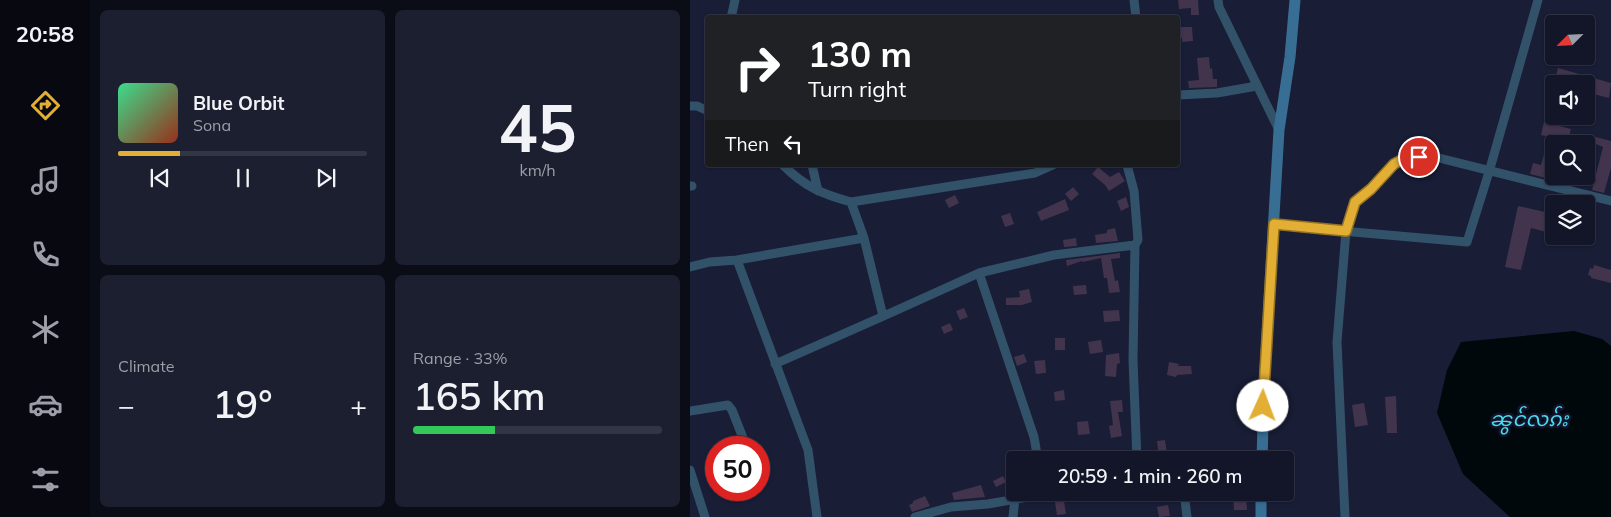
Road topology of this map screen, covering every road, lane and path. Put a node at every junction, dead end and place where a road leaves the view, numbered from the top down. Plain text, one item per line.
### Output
1 (735, 0) edge
2 (1134, 0) edge
3 (1218, 0) edge
4 (1296, 0) edge
5 (1538, 0) edge
6 (732, 15) edge
7 (1136, 15) edge
8 (1257, 86) junction
9 (1180, 95) edge
10 (690, 106) edge
11 (705, 110) edge
12 (1279, 130) junction
13 (786, 167) edge
14 (812, 167) edge
15 (1048, 167) edge
16 (1128, 167) edge
17 (1489, 172) junction
18 (818, 191) junction
19 (1611, 201) edge
20 (851, 202) junction
21 (1274, 224) junction
22 (1346, 231) junction
23 (864, 238) junction
24 (1135, 245) junction
25 (737, 260) junction
26 (690, 267) edge
27 (979, 273) junction
28 (886, 315) junction
29 (775, 364) junction
30 (690, 411) edge
31 (742, 436) edge
32 (1036, 451) edge
33 (1137, 451) edge
34 (1262, 451) edge
35 (690, 470) edge
36 (1006, 500) edge
37 (1015, 501) edge
38 (1185, 501) edge
39 (1261, 501) edge
40 (705, 517) edge
41 (817, 517) edge
42 (916, 517) edge
43 (1013, 517) edge
44 (1187, 517) edge
45 (1261, 517) edge
46 (1345, 517) edge

1 - 6 street
2 - 7 street
3 - 8 street
4 - 12 main road
5 - 17 street
8 - 9 street
8 - 12 street
10 - 11 street
12 - 21 main road
13 - 18 street
14 - 18 street
15 - 20 street
16 - 24 street
17 - 19 street
17 - 22 street
17 - 22 street
18 - 20 street
20 - 23 street
21 - 22 street
21 - 34 main road
22 - 46 street
23 - 25 street
23 - 28 street
24 - 27 street
24 - 33 street
25 - 26 street
25 - 29 street
27 - 28 street
27 - 32 street
28 - 29 street
29 - 41 street
30 - 31 street
35 - 40 street
36 - 42 street
37 - 43 street
38 - 44 street
39 - 45 main road

